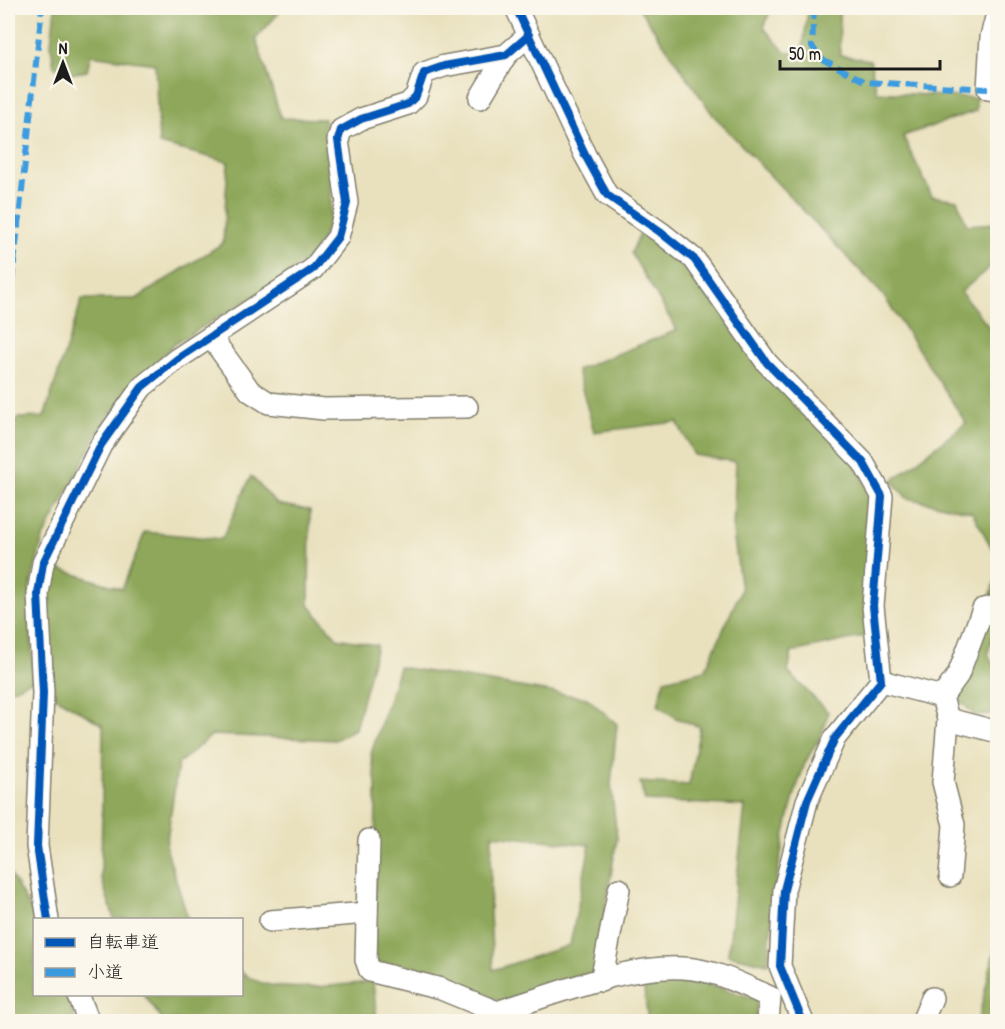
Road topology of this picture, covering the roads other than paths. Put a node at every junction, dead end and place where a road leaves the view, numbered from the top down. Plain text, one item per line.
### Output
1 (516, 8) edge
2 (998, 10) edge
3 (529, 35) junction
4 (506, 55) junction
5 (998, 90) edge
6 (480, 98) dead end
7 (211, 337) junction
8 (468, 407) dead end
9 (998, 606) edge
10 (881, 681) junction
11 (942, 697) junction
12 (948, 719) junction
13 (998, 732) edge
14 (369, 840) dead end
15 (950, 876) dead end
16 (619, 889) dead end
17 (368, 913) junction
18 (48, 918) edge
19 (270, 921) dead end
20 (601, 981) junction
21 (786, 981) junction
22 (79, 996) edge
23 (770, 997) junction
24 (932, 998) dead end
25 (497, 1017) edge
26 (89, 1022) edge
27 (768, 1022) edge
28 (803, 1022) edge
29 (922, 1022) edge

1 - 3 street
2 - 5 street
3 - 4 street
3 - 10 street
4 - 6 street
4 - 7 street
7 - 8 street
7 - 18 street
9 - 11 street
10 - 11 street
10 - 21 street
11 - 12 street
12 - 13 street
12 - 15 street
14 - 17 street
16 - 20 street
17 - 19 street
17 - 25 street
20 - 23 street
20 - 25 street
21 - 23 street
21 - 28 street
22 - 26 street
23 - 27 street
24 - 29 street

